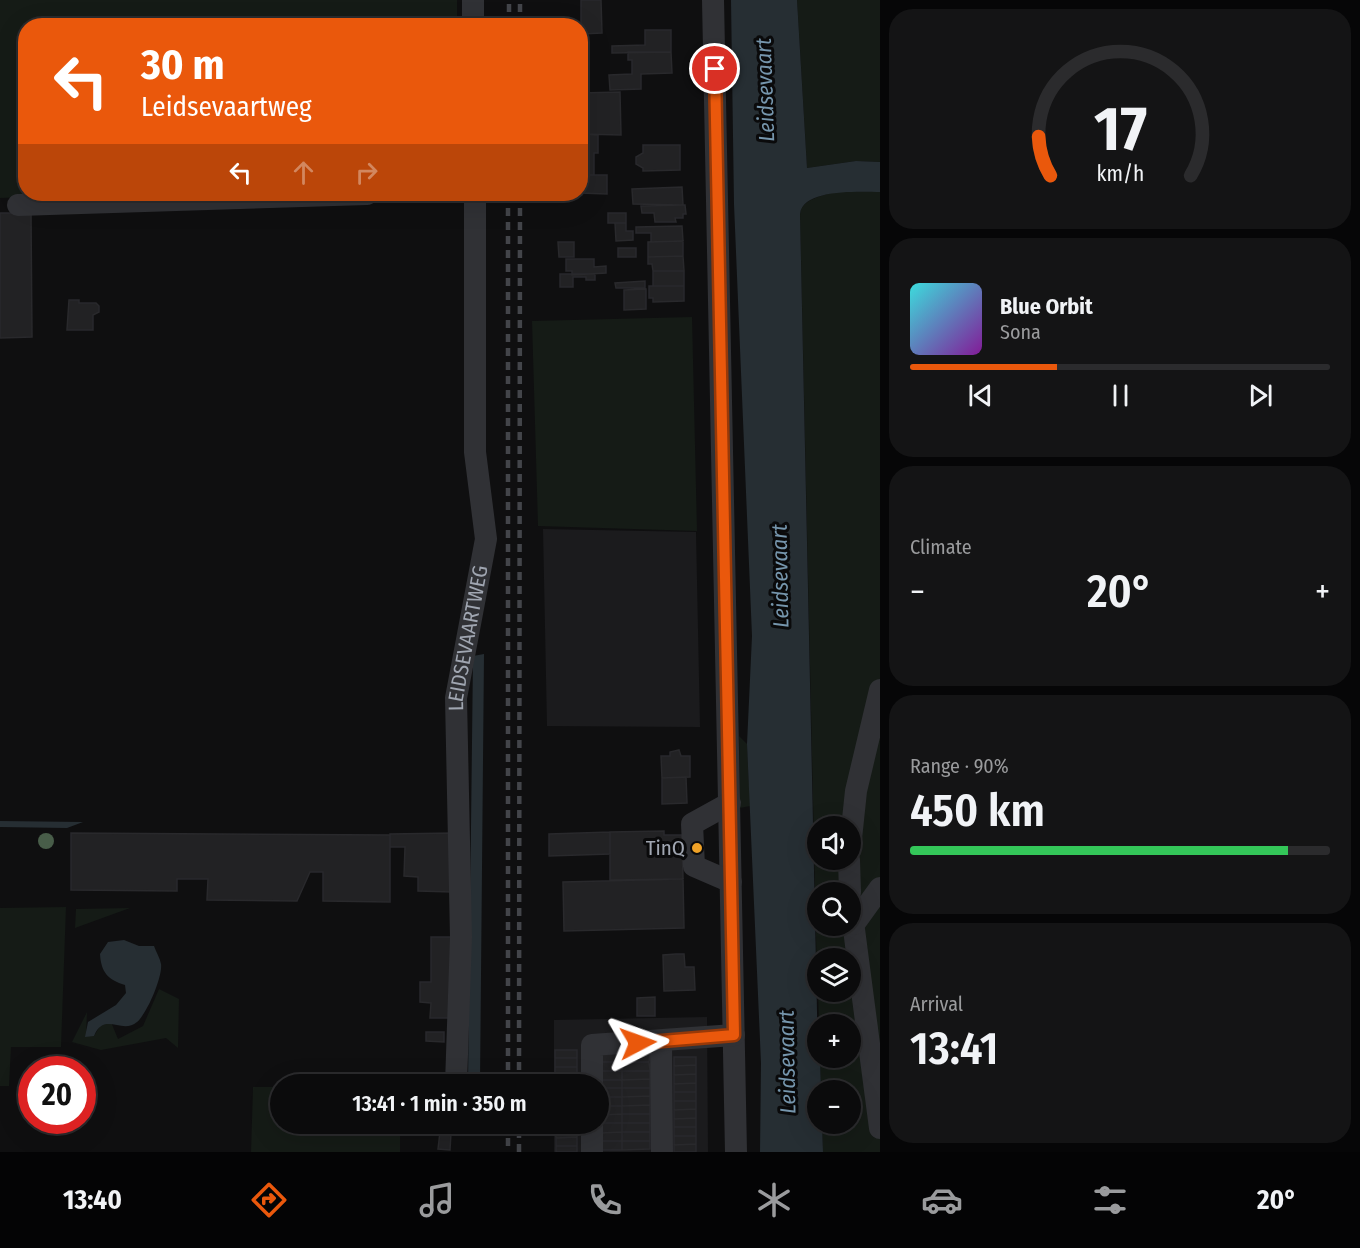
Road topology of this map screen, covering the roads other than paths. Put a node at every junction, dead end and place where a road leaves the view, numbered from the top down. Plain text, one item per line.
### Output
1 (472, 0) edge
2 (713, 0) edge
3 (473, 18) edge
4 (145, 201) edge
5 (475, 201) edge
6 (18, 205) dead end
7 (880, 690) edge
8 (730, 804) junction
9 (853, 816) edge
10 (731, 882) junction
11 (880, 888) edge
12 (861, 914) edge
13 (856, 936) edge
14 (734, 1035) junction
15 (661, 1042) junction
16 (456, 1074) edge
17 (592, 1074) edge
18 (877, 1090) edge
19 (880, 1128) edge
20 (592, 1134) edge
21 (592, 1152) edge
22 (662, 1152) edge
23 (736, 1152) edge

1 - 3 street
2 - 8 street
4 - 6 street
5 - 16 street, LEIDSEVAARTWEG
7 - 9 street
8 - 10 street
8 - 10 street
10 - 14 street
11 - 12 street
13 - 18 street
14 - 15 street
14 - 23 street
15 - 17 street
15 - 22 street
18 - 19 street
20 - 21 street

